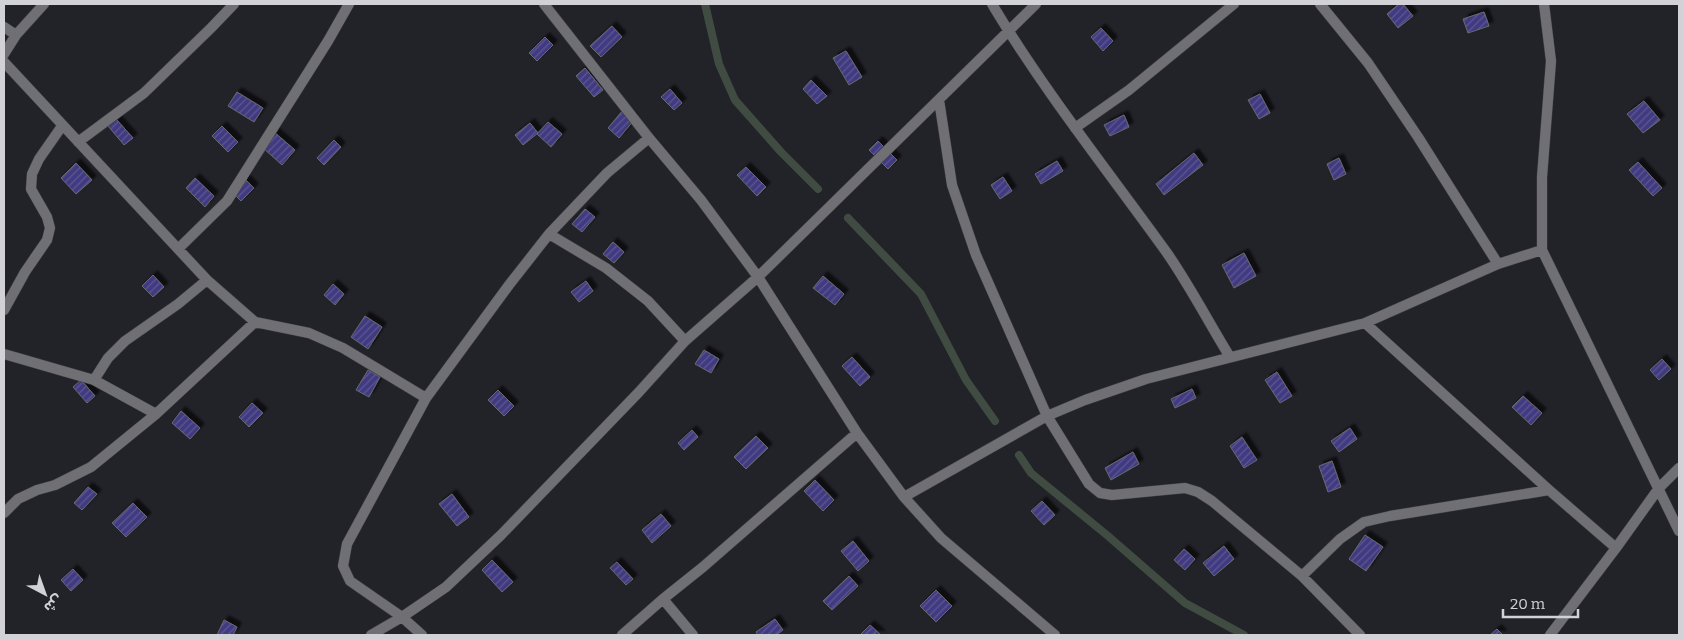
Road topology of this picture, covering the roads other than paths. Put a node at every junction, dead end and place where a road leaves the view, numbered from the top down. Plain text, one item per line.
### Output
1 (44, 4) edge
2 (234, 4) edge
3 (349, 4) edge
4 (544, 4) edge
5 (992, 4) edge
6 (1036, 4) edge
7 (1234, 4) edge
8 (1320, 4) edge
9 (1544, 4) edge
10 (4, 27) edge
11 (1008, 31) junction
12 (16, 35) junction
13 (4, 54) edge
14 (4, 62) edge
15 (939, 100) junction
16 (62, 126) junction
17 (1075, 128) junction
18 (649, 138) junction
19 (78, 142) junction
20 (548, 234) junction
21 (178, 249) junction
22 (1542, 250) junction
23 (1498, 264) junction
24 (758, 277) junction
25 (207, 280) junction
26 (4, 310) edge
27 (254, 322) junction
28 (1366, 323) junction
29 (685, 341) junction
30 (4, 354) edge
31 (1230, 357) junction
32 (94, 380) junction
33 (426, 398) junction
34 (156, 414) junction
35 (1047, 416) junction
36 (858, 433) junction
37 (1679, 468) edge
38 (1659, 488) junction
39 (1549, 490) junction
40 (904, 498) junction
41 (4, 513) edge
42 (1679, 531) edge
43 (1616, 548) junction
44 (1302, 576) junction
45 (663, 599) junction
46 (402, 617) junction
47 (371, 635) edge
48 (422, 635) edge
49 (622, 635) edge
50 (693, 635) edge
51 (1055, 635) edge
52 (1360, 635) edge
53 (1550, 635) edge

1 - 12 street
2 - 19 street
3 - 21 street
4 - 18 street
5 - 11 street
6 - 11 street
7 - 17 street
8 - 23 street
9 - 22 street
10 - 12 street
11 - 15 street
11 - 17 street
12 - 13 street
14 - 16 street
15 - 24 street
15 - 35 street
16 - 19 street
16 - 26 street
17 - 31 street
18 - 20 street
18 - 24 street
19 - 21 street
20 - 29 street
20 - 33 street
21 - 25 street
22 - 23 street
22 - 38 street
23 - 28 street
24 - 29 street
24 - 36 street
25 - 27 street
25 - 32 street
27 - 33 street
27 - 34 street
28 - 31 street
28 - 39 street
29 - 46 street
30 - 32 street
31 - 35 street
32 - 34 street
33 - 46 street
34 - 41 street
35 - 40 street
35 - 44 street
36 - 40 street
36 - 45 street
37 - 38 street
38 - 42 street
38 - 43 street
39 - 43 street
39 - 44 street
40 - 51 street
43 - 53 street
44 - 52 street
45 - 49 street
45 - 50 street
46 - 47 street
46 - 48 street

